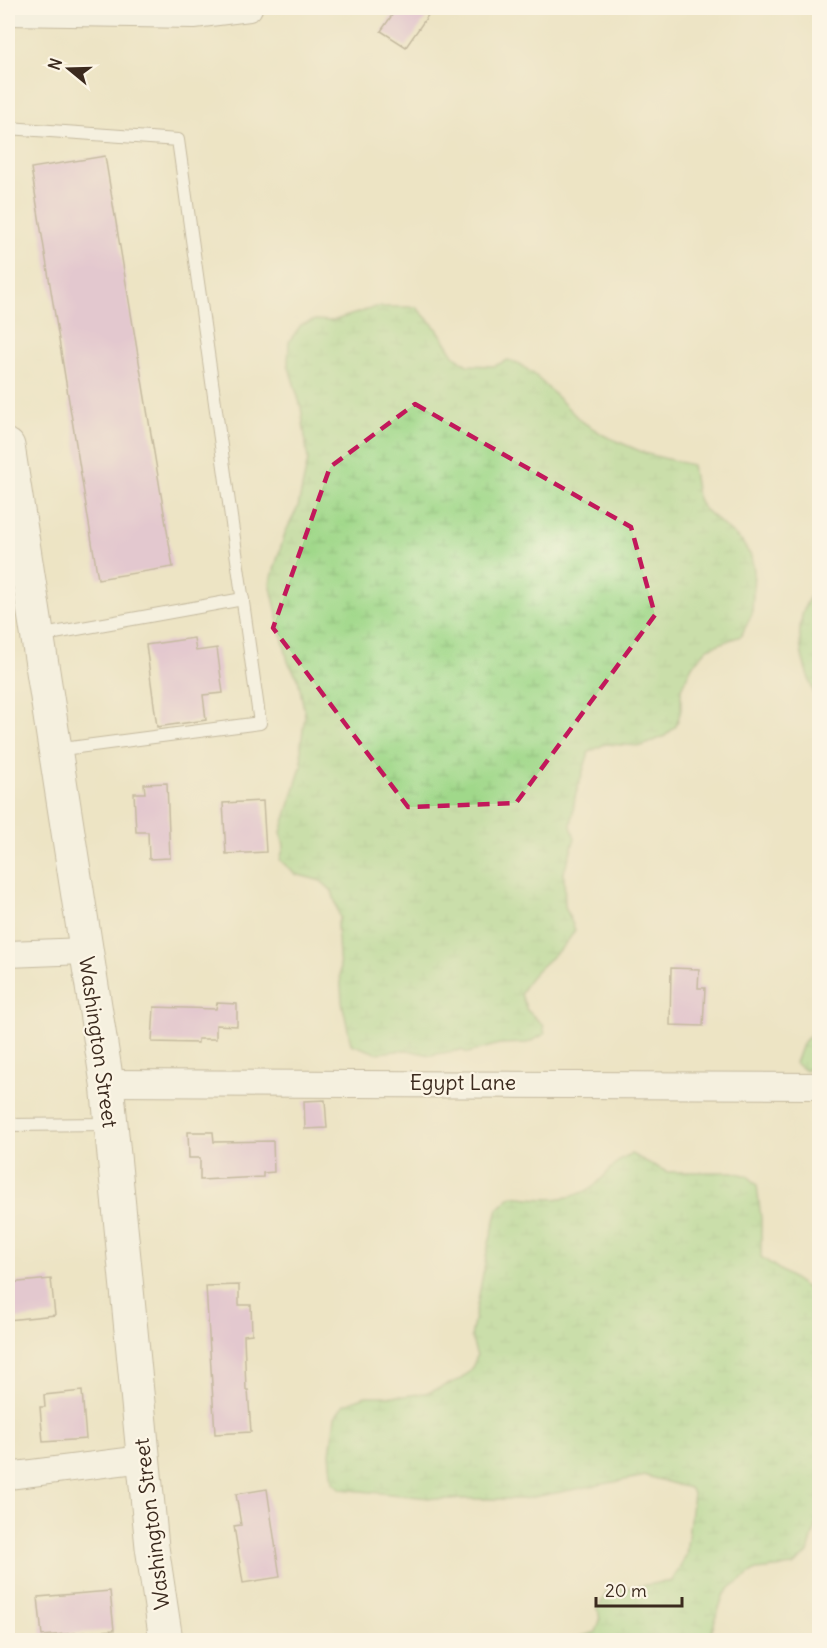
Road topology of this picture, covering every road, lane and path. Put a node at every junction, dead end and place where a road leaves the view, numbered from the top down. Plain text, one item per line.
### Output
1 (249, 8) edge
2 (8, 12) edge
3 (8, 128) edge
4 (9, 459) edge
5 (243, 599) junction
6 (37, 637) junction
7 (54, 750) junction
8 (85, 951) junction
9 (8, 954) edge
10 (107, 1083) junction
11 (819, 1086) edge
12 (111, 1124) junction
13 (8, 1125) edge
14 (143, 1459) junction
15 (8, 1476) edge
16 (166, 1641) edge

1 - 2 street
3 - 5 lane
4 - 6 main road, Washington Street
5 - 6 lane
5 - 7 lane
6 - 7 main road, Washington Street
7 - 8 main road, Washington Street
8 - 9 street
8 - 10 main road, Washington Street
10 - 11 street, Egypt Lane
10 - 12 main road, Washington Street
12 - 13 lane
12 - 14 main road, Washington Street
14 - 15 street
14 - 16 main road, Washington Street

